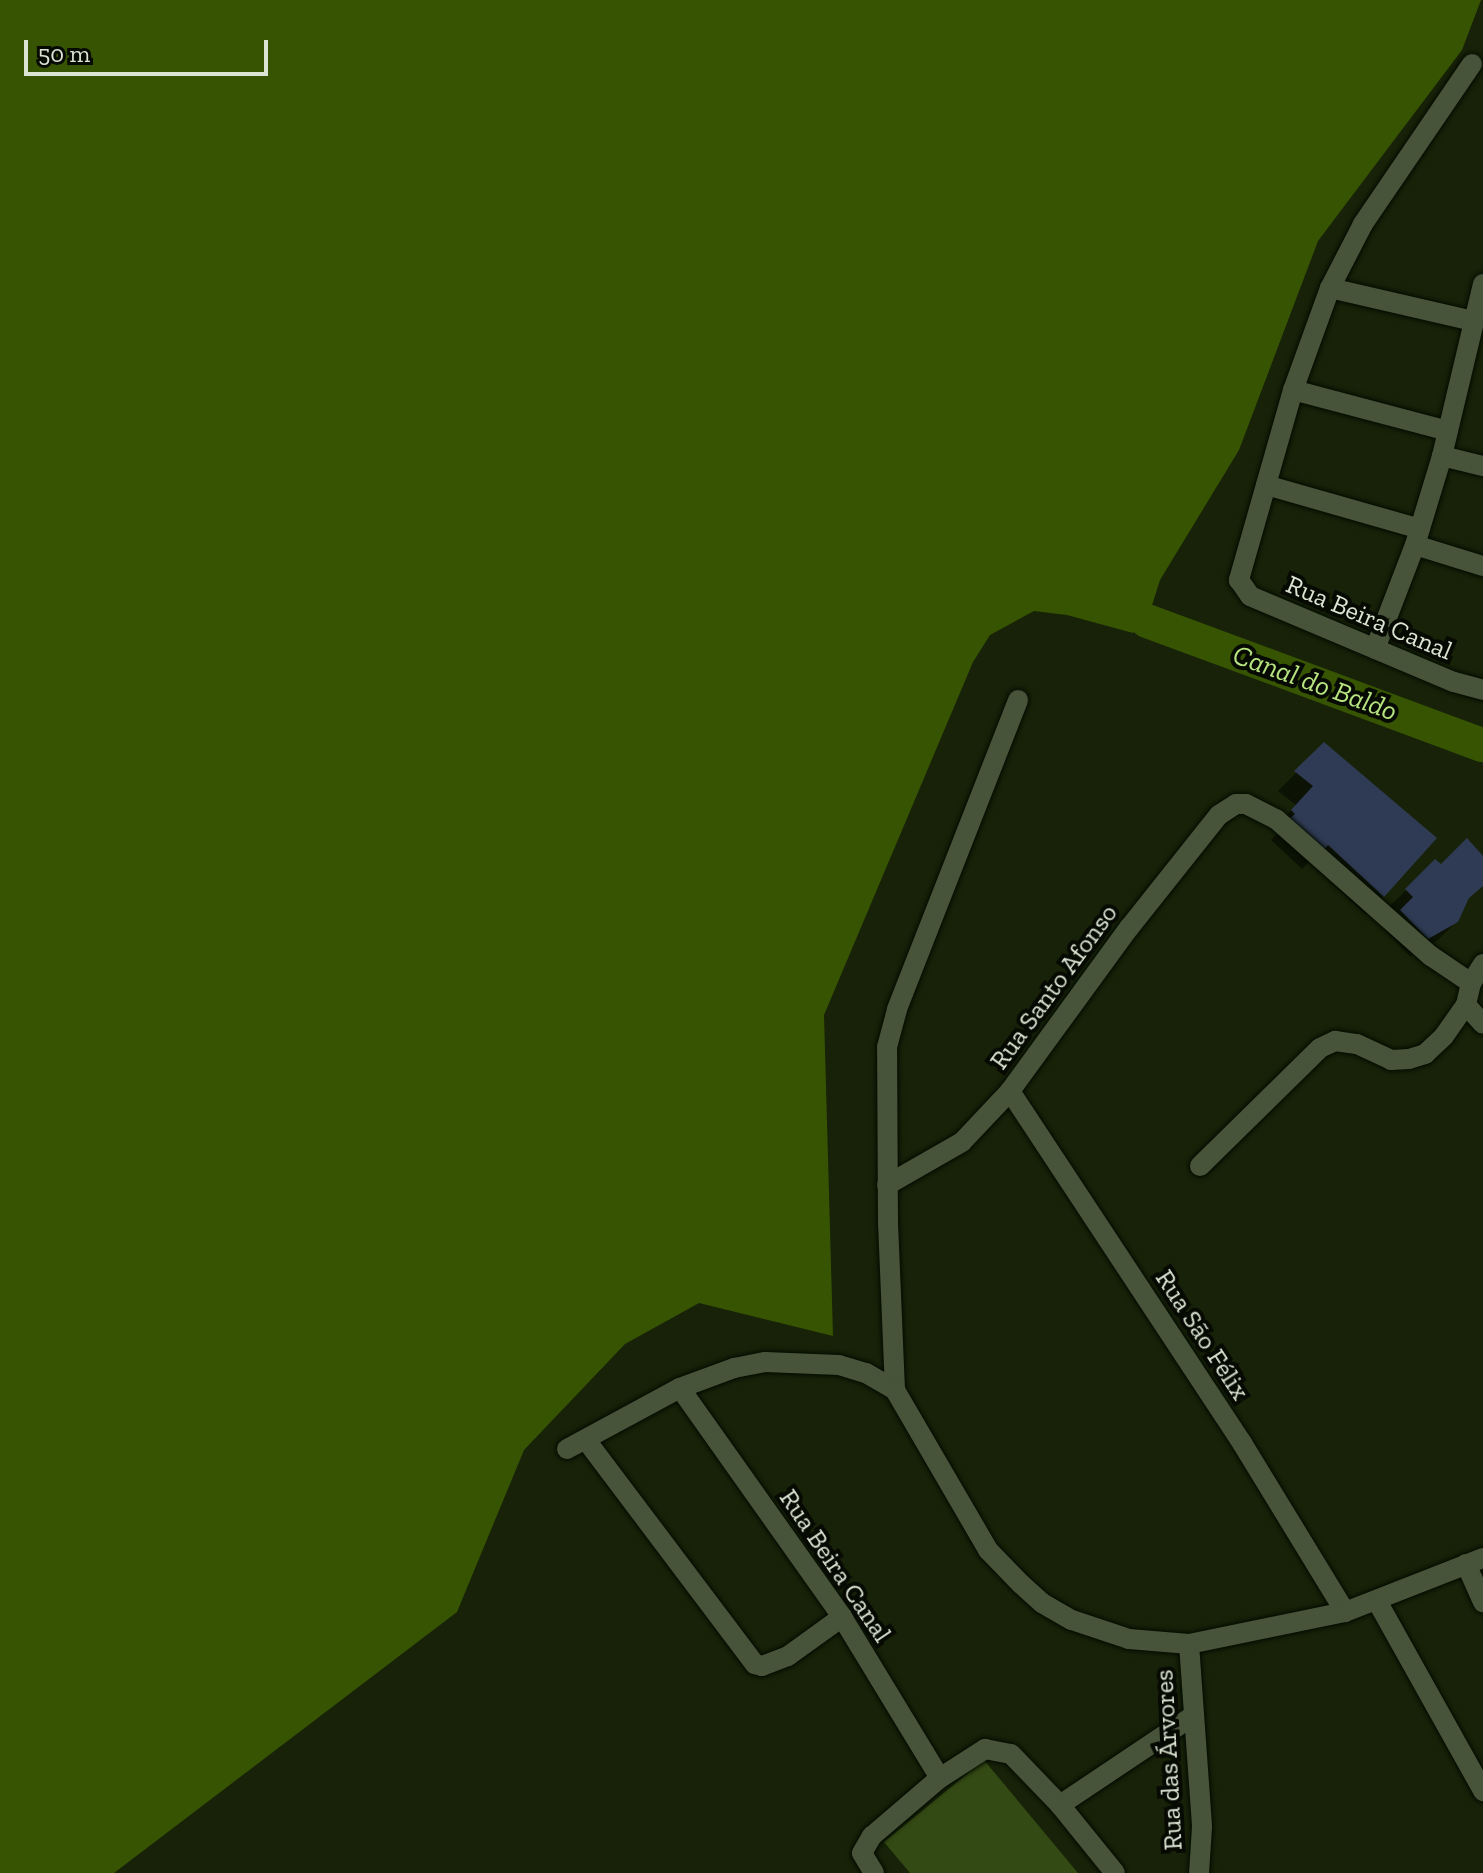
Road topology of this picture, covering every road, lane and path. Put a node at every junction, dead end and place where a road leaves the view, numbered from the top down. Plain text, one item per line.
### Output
1 (1472, 64) dead end
2 (1483, 284) edge
3 (1330, 288) junction
4 (1473, 321) junction
5 (1475, 358) edge
6 (1293, 390) junction
7 (1448, 431) junction
8 (1442, 456) junction
9 (1483, 466) edge
10 (1266, 485) junction
11 (1417, 537) junction
12 (1483, 566) edge
13 (1375, 649) junction
14 (1483, 690) edge
15 (1018, 700) dead end
16 (1483, 964) edge
17 (1471, 983) junction
18 (1466, 1005) junction
19 (1483, 1024) edge
20 (1010, 1091) junction
21 (1200, 1166) dead end
22 (887, 1185) junction
23 (680, 1388) junction
24 (895, 1390) junction
25 (586, 1440) junction
26 (567, 1449) dead end
27 (1474, 1561) edge
28 (1377, 1601) junction
29 (1483, 1602) edge
30 (1345, 1612) junction
31 (842, 1617) junction
32 (1189, 1644) junction
33 (1193, 1716) junction
34 (940, 1778) junction
35 (1483, 1791) edge
36 (1060, 1805) junction
37 (871, 1870) edge
38 (1115, 1873) edge
39 (1199, 1873) edge

1 - 3 street
2 - 4 street
3 - 4 street
3 - 6 street
4 - 5 street
5 - 7 street
6 - 7 street
6 - 10 street
7 - 8 street
8 - 9 street
8 - 11 street
10 - 11 street
10 - 13 street, Rua Beira Canal
11 - 12 street
11 - 13 street
13 - 14 street, Rua Beira Canal
15 - 22 street
16 - 17 street
17 - 18 street
17 - 20 street, Rua Santo Afonso
18 - 19 street
18 - 21 street
20 - 22 street, Rua Santo Afonso
20 - 30 street, Rua São Félix
22 - 24 street
23 - 24 street
23 - 25 street
23 - 31 street, Rua Beira Canal
24 - 32 street
25 - 26 street
25 - 31 street
27 - 28 street
27 - 29 street
28 - 30 street
28 - 35 street
30 - 32 street
31 - 34 street, Rua Beira Canal
32 - 33 street, Rua das Árvores
33 - 36 street
33 - 39 street, Rua das Árvores
34 - 36 street
34 - 37 street
36 - 38 street

